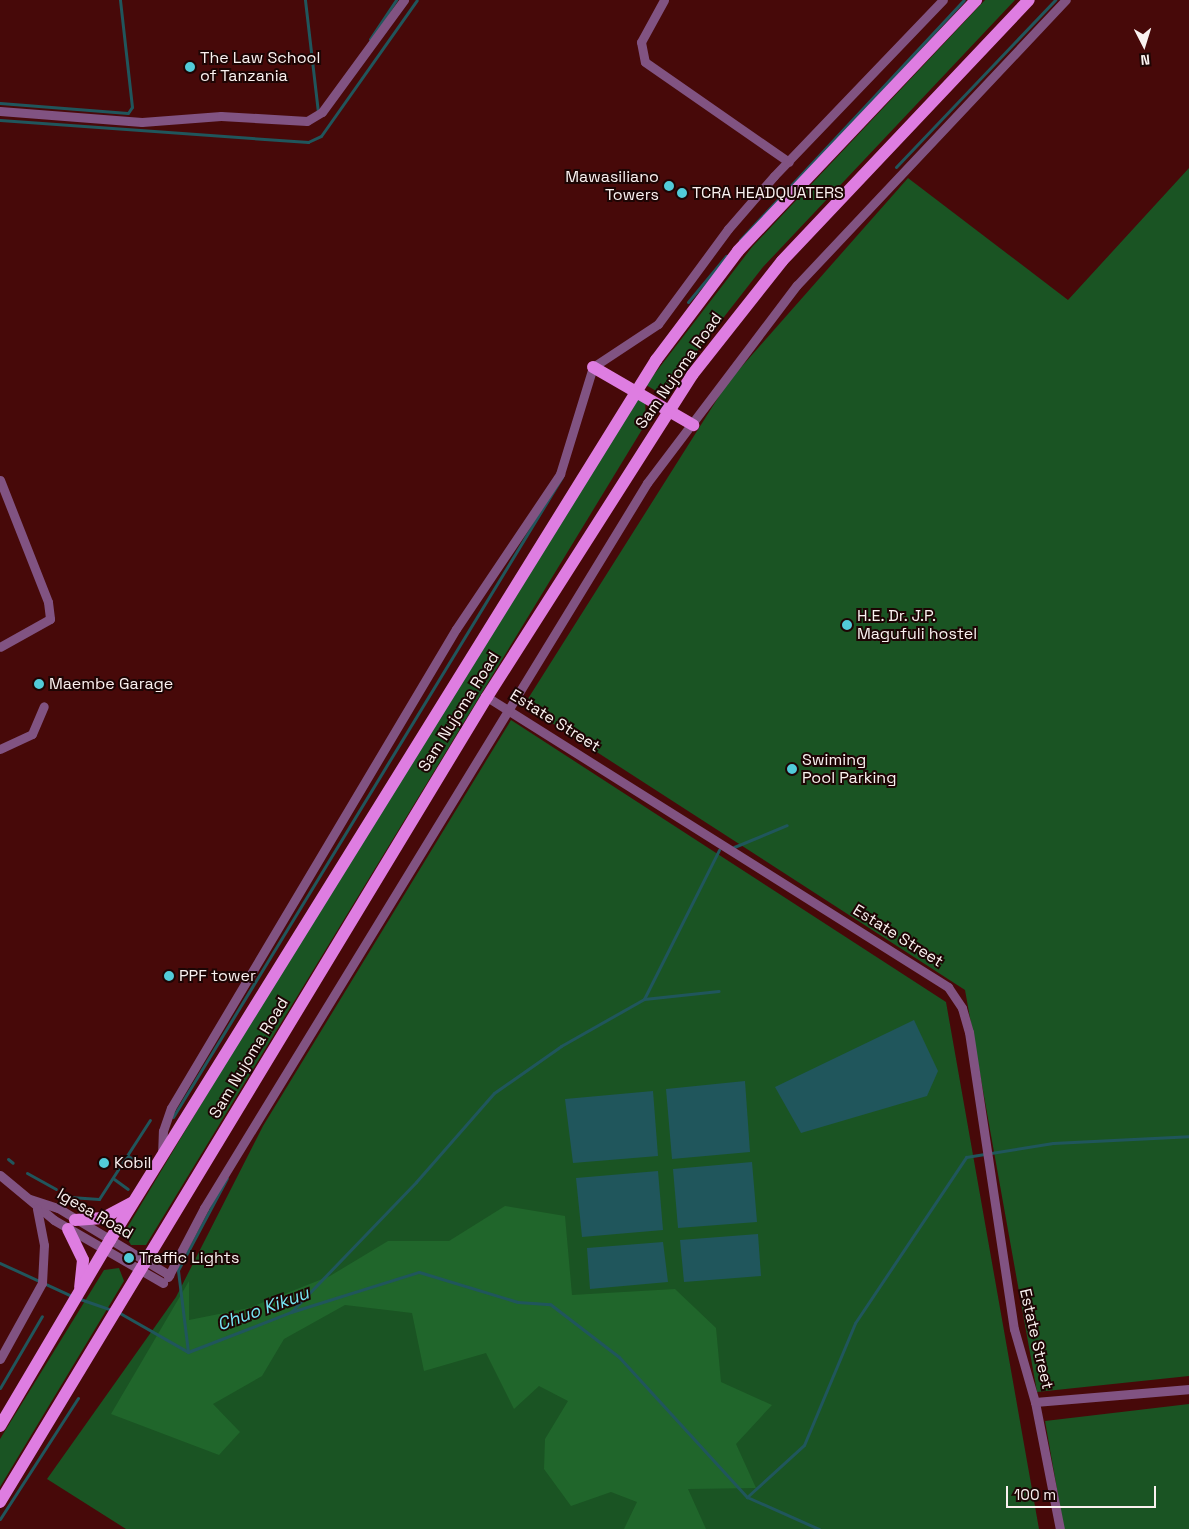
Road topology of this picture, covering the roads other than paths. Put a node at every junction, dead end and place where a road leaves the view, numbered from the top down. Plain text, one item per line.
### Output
1 (404, 0) edge
2 (664, 0) edge
3 (943, 0) edge
4 (976, 0) edge
5 (1030, 0) edge
6 (1066, 0) edge
7 (0, 111) edge
8 (789, 162) junction
9 (593, 366) junction
10 (634, 391) junction
11 (669, 410) junction
12 (693, 425) junction
13 (0, 480) edge
14 (4, 504) edge
15 (0, 647) edge
16 (486, 697) junction
17 (44, 706) dead end
18 (509, 708) junction
19 (0, 749) edge
20 (162, 1157) junction
21 (0, 1176) edge
22 (138, 1197) junction
23 (30, 1199) junction
24 (37, 1209) junction
25 (72, 1224) junction
26 (107, 1246) junction
27 (145, 1259) junction
28 (139, 1272) junction
29 (167, 1278) junction
30 (79, 1294) junction
31 (0, 1359) edge
32 (1189, 1389) edge
33 (1035, 1402) junction
34 (0, 1426) edge
35 (0, 1502) edge
36 (1060, 1529) edge

1 - 7 street
2 - 8 street
3 - 8 street
4 - 10 main road, Sam Nujoma Road
5 - 11 main road, Sam Nujoma Road
6 - 12 street
8 - 9 street
9 - 10 main road
9 - 20 street
10 - 11 main road
10 - 20 main road, Sam Nujoma Road
11 - 12 main road
11 - 16 main road, Sam Nujoma Road
12 - 18 street
13 - 14 street
14 - 15 street
16 - 18 street, Estate Street
16 - 27 main road, Sam Nujoma Road
17 - 19 street
18 - 29 street
18 - 33 street, Estate Street
20 - 22 main road, Sam Nujoma Road
21 - 23 street, Igesa Road
22 - 25 main road
22 - 26 main road, Sam Nujoma Road
23 - 24 street, Igesa Road
23 - 25 street, Igesa Road
24 - 25 street, Igesa Road
24 - 31 street
25 - 26 street, Igesa Road
25 - 30 main road
26 - 27 street, Igesa Road
26 - 28 street, Igesa Road
26 - 30 main road, Sam Nujoma Road
27 - 28 main road, Sam Nujoma Road
27 - 29 street, Igesa Road
28 - 29 street, Igesa Road
28 - 35 main road, Sam Nujoma Road
30 - 34 main road, Sam Nujoma Road
32 - 33 street
33 - 36 street, Estate Street

